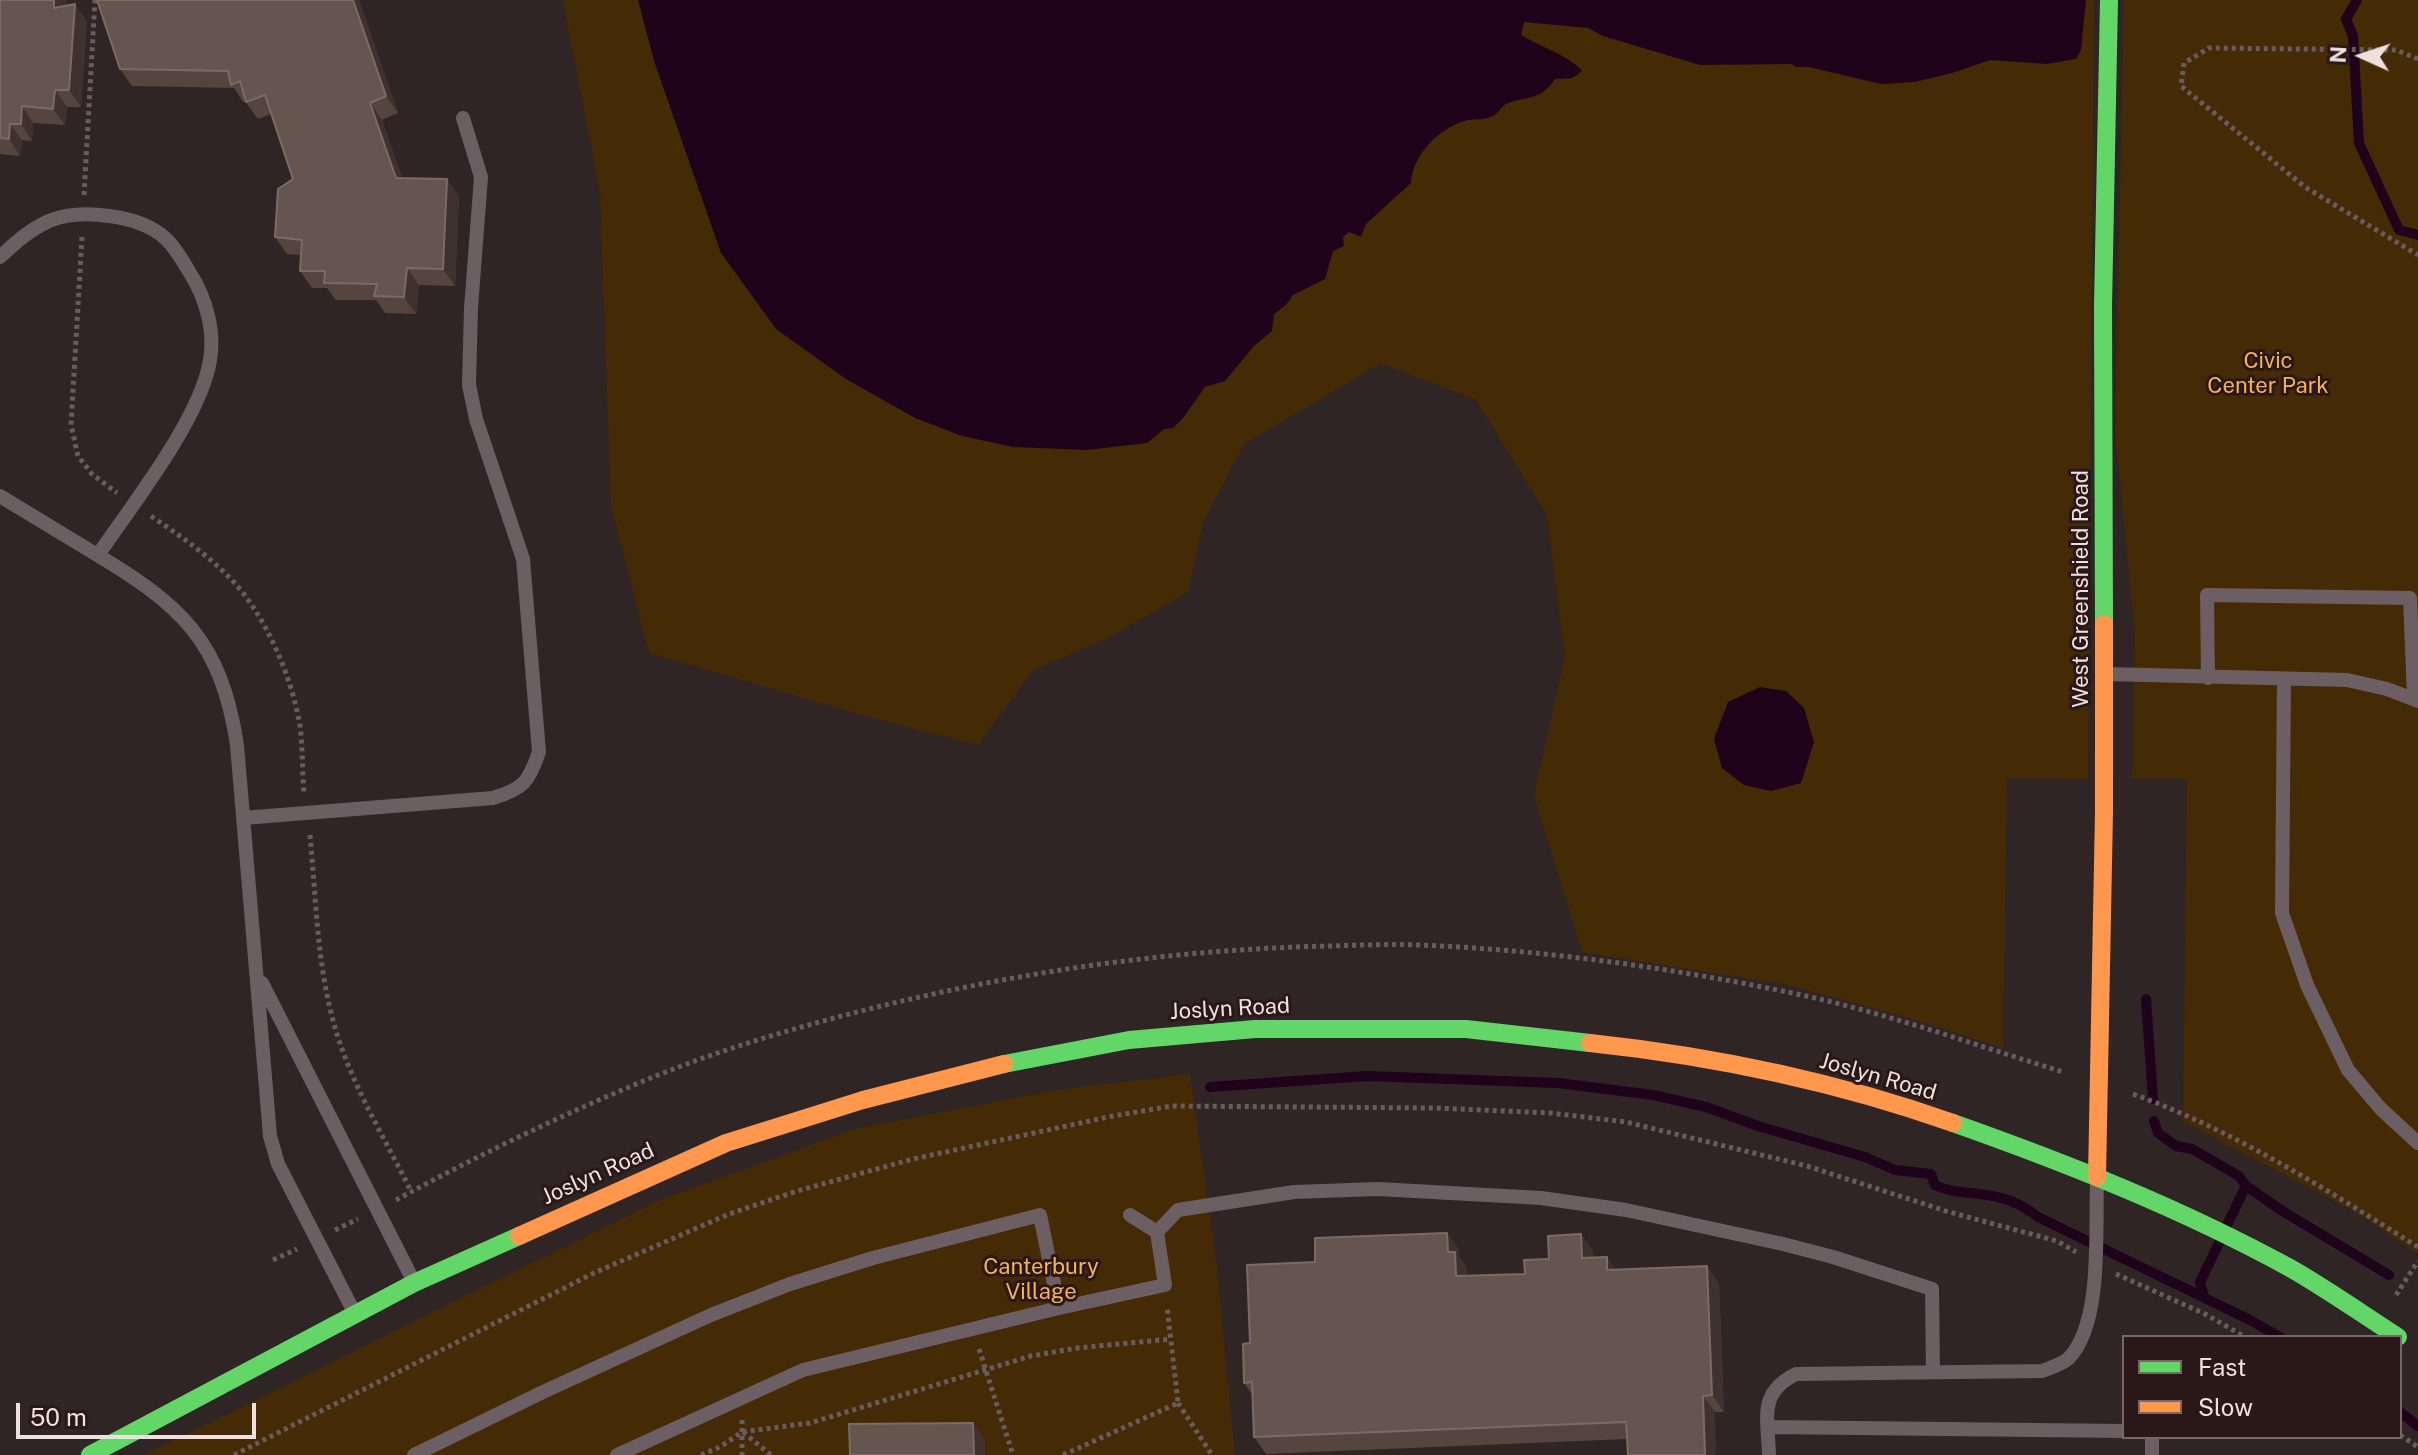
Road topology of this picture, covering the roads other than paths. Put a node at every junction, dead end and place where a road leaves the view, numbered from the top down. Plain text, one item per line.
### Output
1 (2109, 0) edge
2 (463, 118) dead end
3 (0, 257) edge
4 (0, 496) edge
5 (98, 555) junction
6 (2106, 674) junction
7 (2208, 678) junction
8 (2284, 679) junction
9 (2416, 699) edge
10 (243, 818) junction
11 (258, 976) junction
12 (2418, 1143) edge
13 (2097, 1177) junction
14 (1130, 1215) dead end
15 (1157, 1232) junction
16 (414, 1283) junction
17 (1059, 1308) junction
18 (355, 1313) junction
19 (2394, 1335) edge
20 (1933, 1372) junction
21 (1768, 1427) junction
22 (2122, 1431) edge
23 (90, 1455) edge
24 (414, 1455) edge
25 (617, 1455) edge
26 (1769, 1455) edge

1 - 6 street, West Greenshield Road
2 - 10 lane
3 - 5 lane
4 - 5 lane
5 - 10 lane
6 - 7 lane
6 - 13 street, West Greenshield Road
7 - 8 lane
7 - 9 lane
8 - 9 lane
8 - 12 lane
10 - 11 lane
11 - 16 lane
11 - 18 lane
13 - 16 street, Joslyn Road
13 - 19 street, Joslyn Road
13 - 20 lane
14 - 15 lane
15 - 17 lane
15 - 20 lane
16 - 18 street, Joslyn Road
17 - 24 lane
17 - 25 lane
18 - 23 street, Joslyn Road
20 - 21 lane
21 - 22 lane
21 - 26 lane

